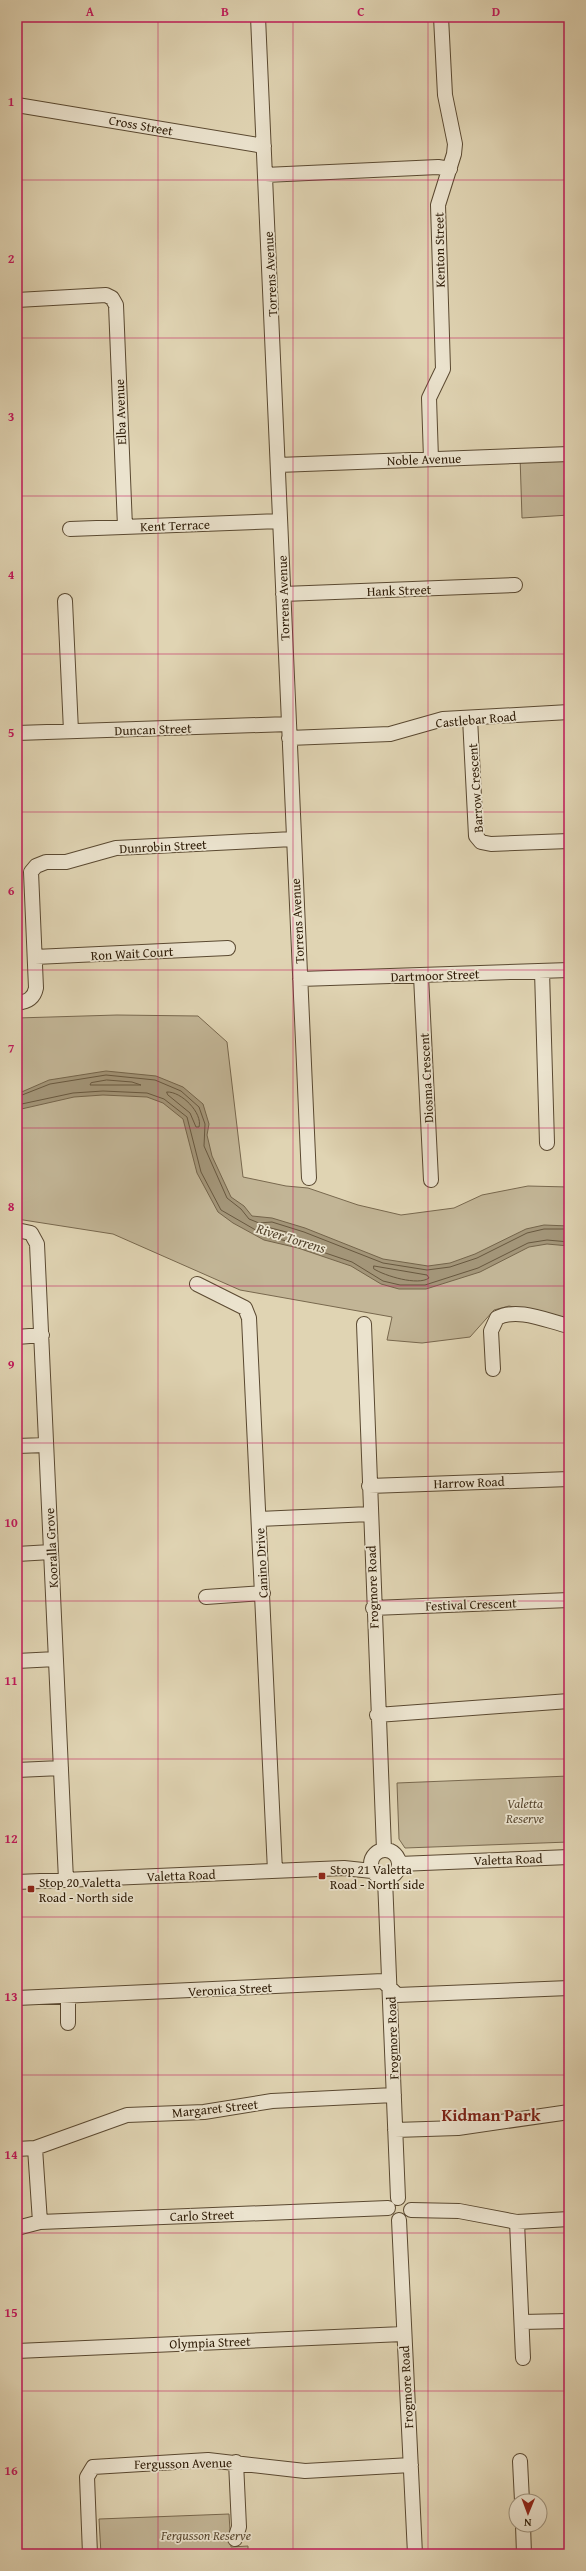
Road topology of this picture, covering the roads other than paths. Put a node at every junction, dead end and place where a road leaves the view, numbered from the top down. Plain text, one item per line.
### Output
1 (258, 17) edge
2 (441, 17) edge
3 (17, 105) edge
4 (264, 146) junction
5 (450, 169) junction
6 (265, 175) junction
7 (17, 300) edge
8 (569, 454) edge
9 (431, 459) junction
10 (278, 465) junction
11 (280, 521) junction
12 (125, 527) junction
13 (70, 529) dead end
14 (516, 585) dead end
15 (283, 594) junction
16 (65, 601) dead end
17 (569, 712) edge
18 (470, 718) junction
19 (71, 731) junction
20 (289, 732) junction
21 (17, 733) edge
22 (293, 839) junction
23 (569, 841) edge
24 (228, 948) dead end
25 (35, 957) junction
26 (569, 970) edge
27 (542, 971) junction
28 (421, 976) junction
29 (300, 979) junction
30 (17, 1002) edge
31 (546, 1143) dead end
32 (309, 1178) dead end
33 (431, 1180) dead end
34 (17, 1230) edge
35 (197, 1284) dead end
36 (364, 1324) dead end
37 (569, 1326) edge
38 (42, 1335) junction
39 (17, 1337) edge
40 (493, 1369) dead end
41 (46, 1445) junction
42 (17, 1446) edge
43 (569, 1479) edge
44 (369, 1486) junction
45 (370, 1514) junction
46 (259, 1519) junction
47 (51, 1552) junction
48 (17, 1554) edge
49 (263, 1593) junction
50 (206, 1597) dead end
51 (569, 1600) edge
52 (373, 1608) junction
53 (56, 1659) junction
54 (17, 1661) edge
55 (569, 1701) edge
56 (377, 1715) junction
57 (61, 1768) junction
58 (17, 1770) edge
59 (384, 1850) junction
60 (569, 1857) edge
61 (399, 1864) junction
62 (371, 1867) junction
63 (275, 1871) junction
64 (385, 1879) junction
65 (66, 1880) junction
66 (17, 1882) edge
67 (390, 1988) junction
68 (569, 1988) edge
69 (68, 1996) junction
70 (17, 1998) edge
71 (68, 2023) dead end
72 (394, 2095) junction
73 (569, 2112) edge
74 (396, 2130) junction
75 (35, 2148) junction
76 (17, 2149) edge
77 (398, 2198) junction
78 (388, 2208) junction
79 (410, 2210) junction
80 (569, 2219) edge
81 (399, 2220) junction
82 (40, 2222) junction
83 (516, 2222) junction
84 (17, 2228) edge
85 (569, 2321) edge
86 (522, 2322) junction
87 (403, 2334) junction
88 (17, 2351) edge
89 (523, 2358) dead end
90 (236, 2462) junction
91 (520, 2462) dead end
92 (411, 2465) junction
93 (522, 2493) edge
94 (523, 2533) edge
95 (236, 2539) dead end
96 (90, 2554) edge
97 (415, 2554) edge
98 (524, 2554) edge

1 - 4 street, Torrens Avenue
2 - 5 street, Kenton Street
3 - 4 street, Cross Street
4 - 6 street, Torrens Avenue
5 - 6 street
5 - 9 street, Kenton Street
6 - 10 street, Torrens Avenue
7 - 12 street, Elba Avenue
8 - 9 street, Noble Avenue
9 - 10 street, Noble Avenue
10 - 11 street, Torrens Avenue
11 - 12 street, Kent Terrace
11 - 15 street, Torrens Avenue
12 - 13 street, Kent Terrace
14 - 15 street, Hank Street
15 - 20 street, Torrens Avenue
16 - 19 street
17 - 18 street, Castlebar Road
18 - 20 street, Castlebar Road
18 - 23 street, Barrow Crescent
19 - 20 street, Duncan Street
19 - 21 street, Duncan Street
20 - 22 street, Torrens Avenue
22 - 25 street, Dunrobin Street
22 - 29 street, Torrens Avenue
24 - 25 street, Ron Wait Court
25 - 30 street
26 - 27 street, Dartmoor Street
27 - 28 street, Dartmoor Street
27 - 31 street
28 - 29 street, Dartmoor Street
28 - 33 street, Diosma Crescent
29 - 32 street, Torrens Avenue
34 - 38 street, Kooralla Grove
35 - 46 street, Canino Drive
36 - 44 street, Frogmore Road
37 - 40 street
38 - 39 street
38 - 41 street, Kooralla Grove
41 - 42 street
41 - 47 street, Kooralla Grove
43 - 44 street, Harrow Road
44 - 45 street, Frogmore Road
45 - 46 street
45 - 52 street, Frogmore Road
46 - 49 street, Canino Drive
47 - 48 street
47 - 53 street, Kooralla Grove
49 - 50 street
49 - 63 street, Canino Drive
51 - 52 street, Festival Crescent
52 - 56 street, Frogmore Road
53 - 54 street
53 - 57 street, Kooralla Grove
55 - 56 street
56 - 59 street, Frogmore Road
57 - 58 street
57 - 65 street, Kooralla Grove
59 - 61 street
59 - 62 street
60 - 61 street, Valetta Road
61 - 64 street
62 - 63 street, Valetta Road
62 - 64 street
63 - 65 street, Valetta Road
64 - 67 street, Frogmore Road
65 - 66 street, Valetta Road
67 - 68 street, Veronica Street
67 - 69 street, Veronica Street
67 - 72 street, Frogmore Road
69 - 70 street, Veronica Street
69 - 71 street
72 - 74 street, Frogmore Road
72 - 75 street, Margaret Street
73 - 74 street
74 - 77 street, Frogmore Road
75 - 76 street, Margaret Street
75 - 82 street
77 - 78 street
77 - 79 street
78 - 81 street
78 - 82 street, Carlo Street
79 - 81 street
79 - 83 street
80 - 83 street
81 - 87 street, Frogmore Road
82 - 84 street, Carlo Street
83 - 86 street
85 - 86 street
86 - 89 street
87 - 88 street, Olympia Street
87 - 92 street, Frogmore Road
90 - 92 street, Fergusson Avenue
90 - 95 street
90 - 96 street, Fergusson Avenue
91 - 93 street
92 - 97 street, Frogmore Road
94 - 98 street

